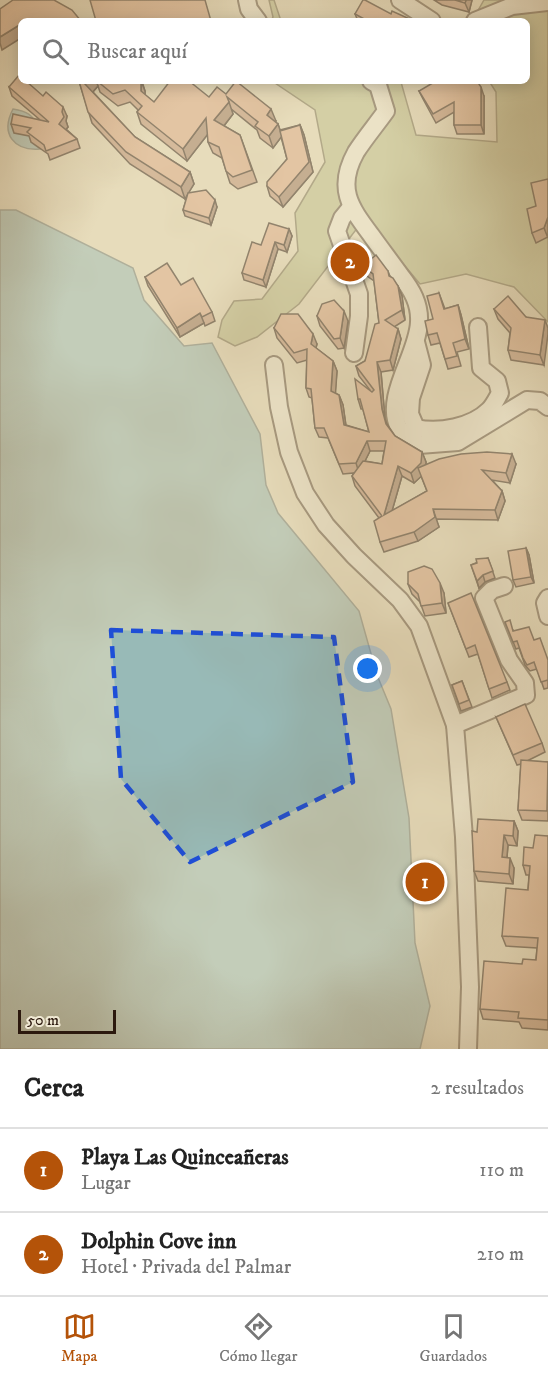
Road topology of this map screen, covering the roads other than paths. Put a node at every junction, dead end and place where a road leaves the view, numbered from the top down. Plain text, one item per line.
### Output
1 (247, 0) edge
2 (400, 0) edge
3 (548, 2) edge
4 (256, 18) edge
5 (427, 18) edge
6 (482, 18) edge
7 (376, 84) edge
8 (351, 207) junction
9 (478, 327) dead end
10 (416, 342) junction
11 (354, 353) dead end
12 (274, 365) dead end
13 (548, 407) edge
14 (504, 586) dead end
15 (548, 598) edge
16 (548, 616) edge
17 (455, 725) junction
18 (468, 1049) edge

1 - 4 street
2 - 5 street
3 - 6 street
7 - 8 street
8 - 10 street
8 - 11 street
9 - 10 street
10 - 13 street
12 - 17 street
14 - 17 street
15 - 16 street
17 - 18 street

